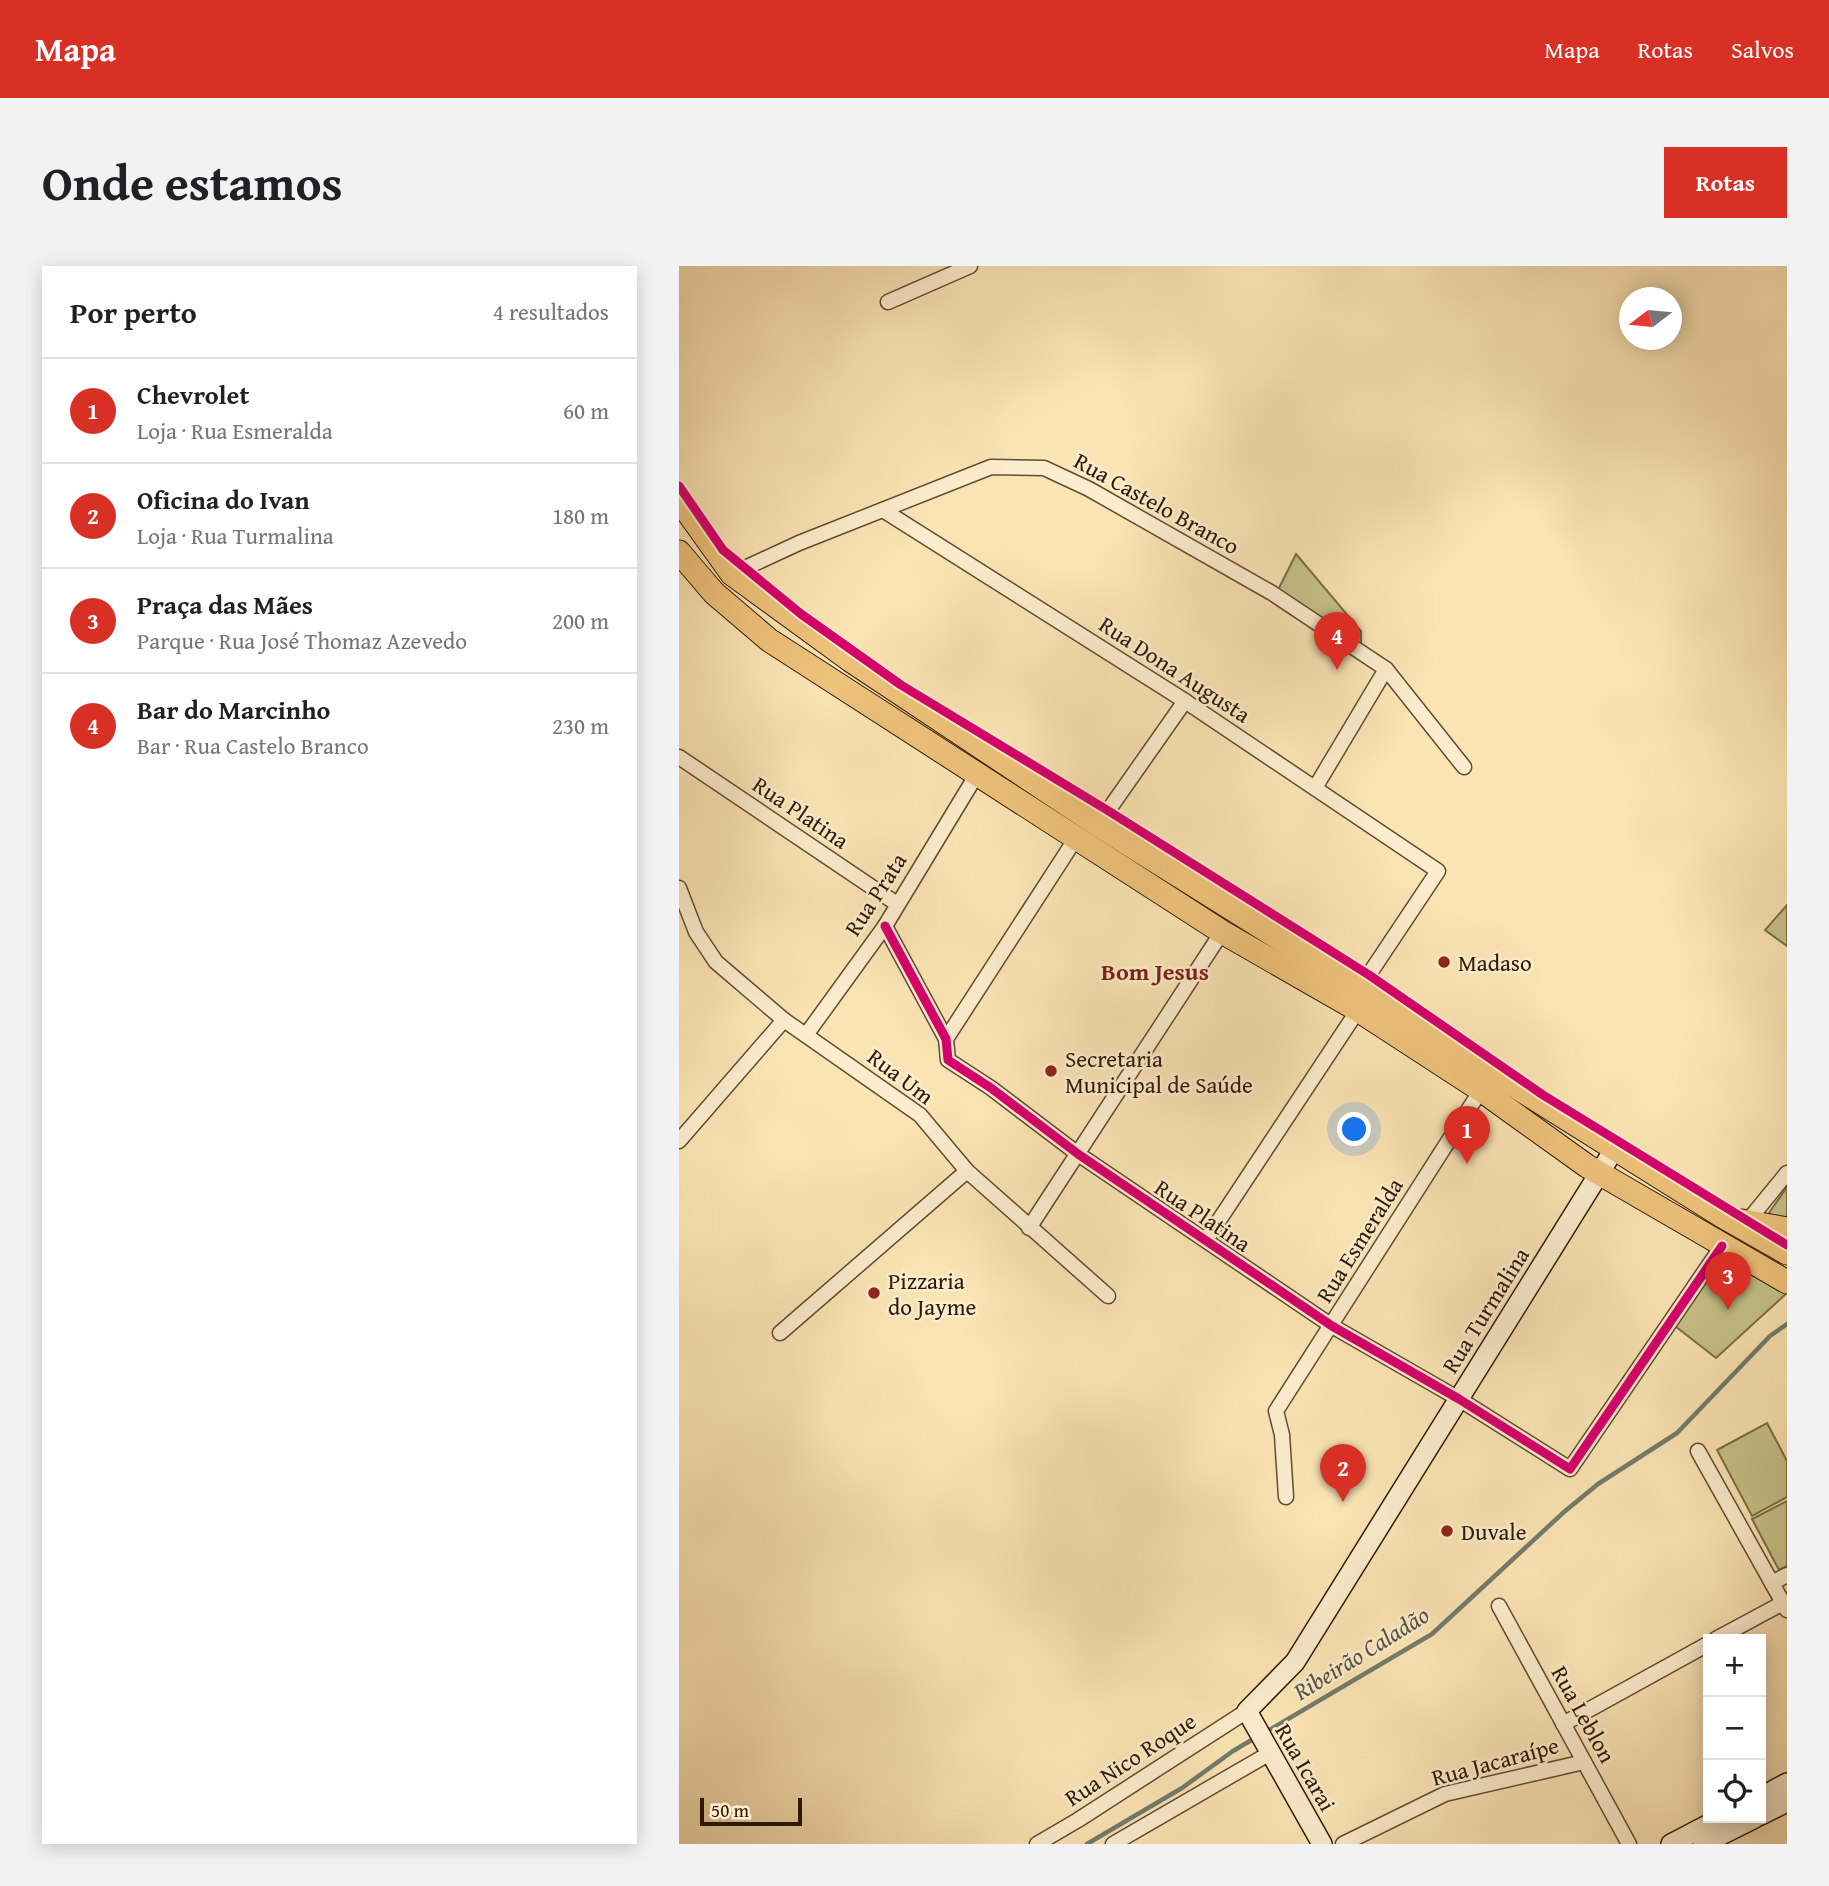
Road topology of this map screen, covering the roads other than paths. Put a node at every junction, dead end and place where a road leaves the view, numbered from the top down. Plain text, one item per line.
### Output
1 (970, 266) edge
2 (888, 302) dead end
3 (679, 500) edge
4 (883, 510) junction
5 (679, 552) edge
6 (732, 574) junction
7 (1386, 669) junction
8 (1185, 701) junction
9 (679, 757) edge
10 (1464, 767) dead end
11 (977, 774) junction
12 (1315, 788) junction
13 (1098, 825) junction
14 (1076, 838) junction
15 (679, 888) edge
16 (897, 904) junction
17 (885, 926) junction
18 (1222, 932) junction
19 (1359, 999) junction
20 (784, 1020) junction
21 (806, 1035) junction
22 (946, 1039) junction
23 (1481, 1090) junction
24 (679, 1141) edge
25 (1615, 1148) junction
26 (1078, 1154) junction
27 (967, 1171) junction
28 (1600, 1173) junction
29 (1787, 1173) edge
30 (1029, 1228) junction
31 (1753, 1229) junction
32 (1787, 1229) edge
33 (1206, 1240) junction
34 (1722, 1245) junction
35 (1787, 1253) edge
36 (1787, 1282) edge
37 (1108, 1296) dead end
38 (1332, 1326) junction
39 (780, 1333) dead end
40 (1459, 1399) junction
41 (1698, 1451) dead end
42 (1286, 1497) dead end
43 (1787, 1575) edge
44 (1772, 1583) junction
45 (1499, 1606) dead end
46 (1785, 1606) edge
47 (1726, 1634) edge
48 (1703, 1647) edge
49 (1247, 1713) junction
50 (1563, 1724) junction
51 (1268, 1750) junction
52 (1584, 1762) junction
53 (1787, 1783) edge
54 (1766, 1794) edge
55 (1787, 1802) edge
56 (1766, 1812) edge
57 (1711, 1823) edge
58 (1745, 1823) edge
59 (1037, 1844) edge
60 (1113, 1844) edge
61 (1322, 1844) edge
62 (1343, 1844) edge
63 (1629, 1844) edge
64 (1671, 1844) edge
65 (1703, 1844) edge

1 - 2 street
3 - 6 main road
4 - 6 street, Rua Castelo Branco
4 - 7 street, Rua Castelo Branco
4 - 8 street, Rua Dona Augusta
5 - 11 main road
6 - 13 main road
7 - 10 street, Rua Castelo Branco
7 - 12 street
8 - 12 street, Rua Dona Augusta
8 - 13 street
9 - 16 street, Rua Platina
11 - 14 main road
11 - 16 street, Rua Prata
12 - 19 street, Rua Dona Augusta
13 - 19 main road
14 - 18 main road
14 - 22 street
15 - 20 street, Rua Um
16 - 17 street, Rua Prata
17 - 21 street, Rua Prata
17 - 22 street, Rua Platina
18 - 19 main road
18 - 26 street
19 - 23 main road
19 - 25 main road
19 - 33 street
20 - 21 street, Rua Um
20 - 24 street
21 - 27 street, Rua Um
22 - 26 street, Rua Platina
23 - 28 main road
23 - 38 street, Rua Esmeralda
25 - 28 main road, Rua Turmalina
25 - 31 main road
26 - 30 street
26 - 33 street, Rua Platina
27 - 30 street, Rua Um
27 - 39 street
28 - 34 main road
28 - 40 main road, Rua Turmalina
29 - 31 street
30 - 37 street, Rua Um
31 - 32 main road
31 - 35 main road
33 - 38 street, Rua Platina
34 - 36 main road
34 - 40 street, Rua Platina
38 - 40 street, Rua Platina
38 - 42 street, Rua Esmeralda
40 - 49 main road, Rua Turmalina
41 - 44 street
43 - 44 street
44 - 46 street
45 - 50 street, Rua Leblon
46 - 47 street
48 - 50 street
49 - 51 main road, Rua Icarai
49 - 59 street, Rua Nico Roque
50 - 52 street, Rua Leblon
51 - 60 street
51 - 61 main road, Rua Icarai
52 - 62 street, Rua Jacaraípe
52 - 63 street, Rua Leblon
53 - 54 main road
55 - 56 main road
57 - 64 main road
58 - 65 main road

